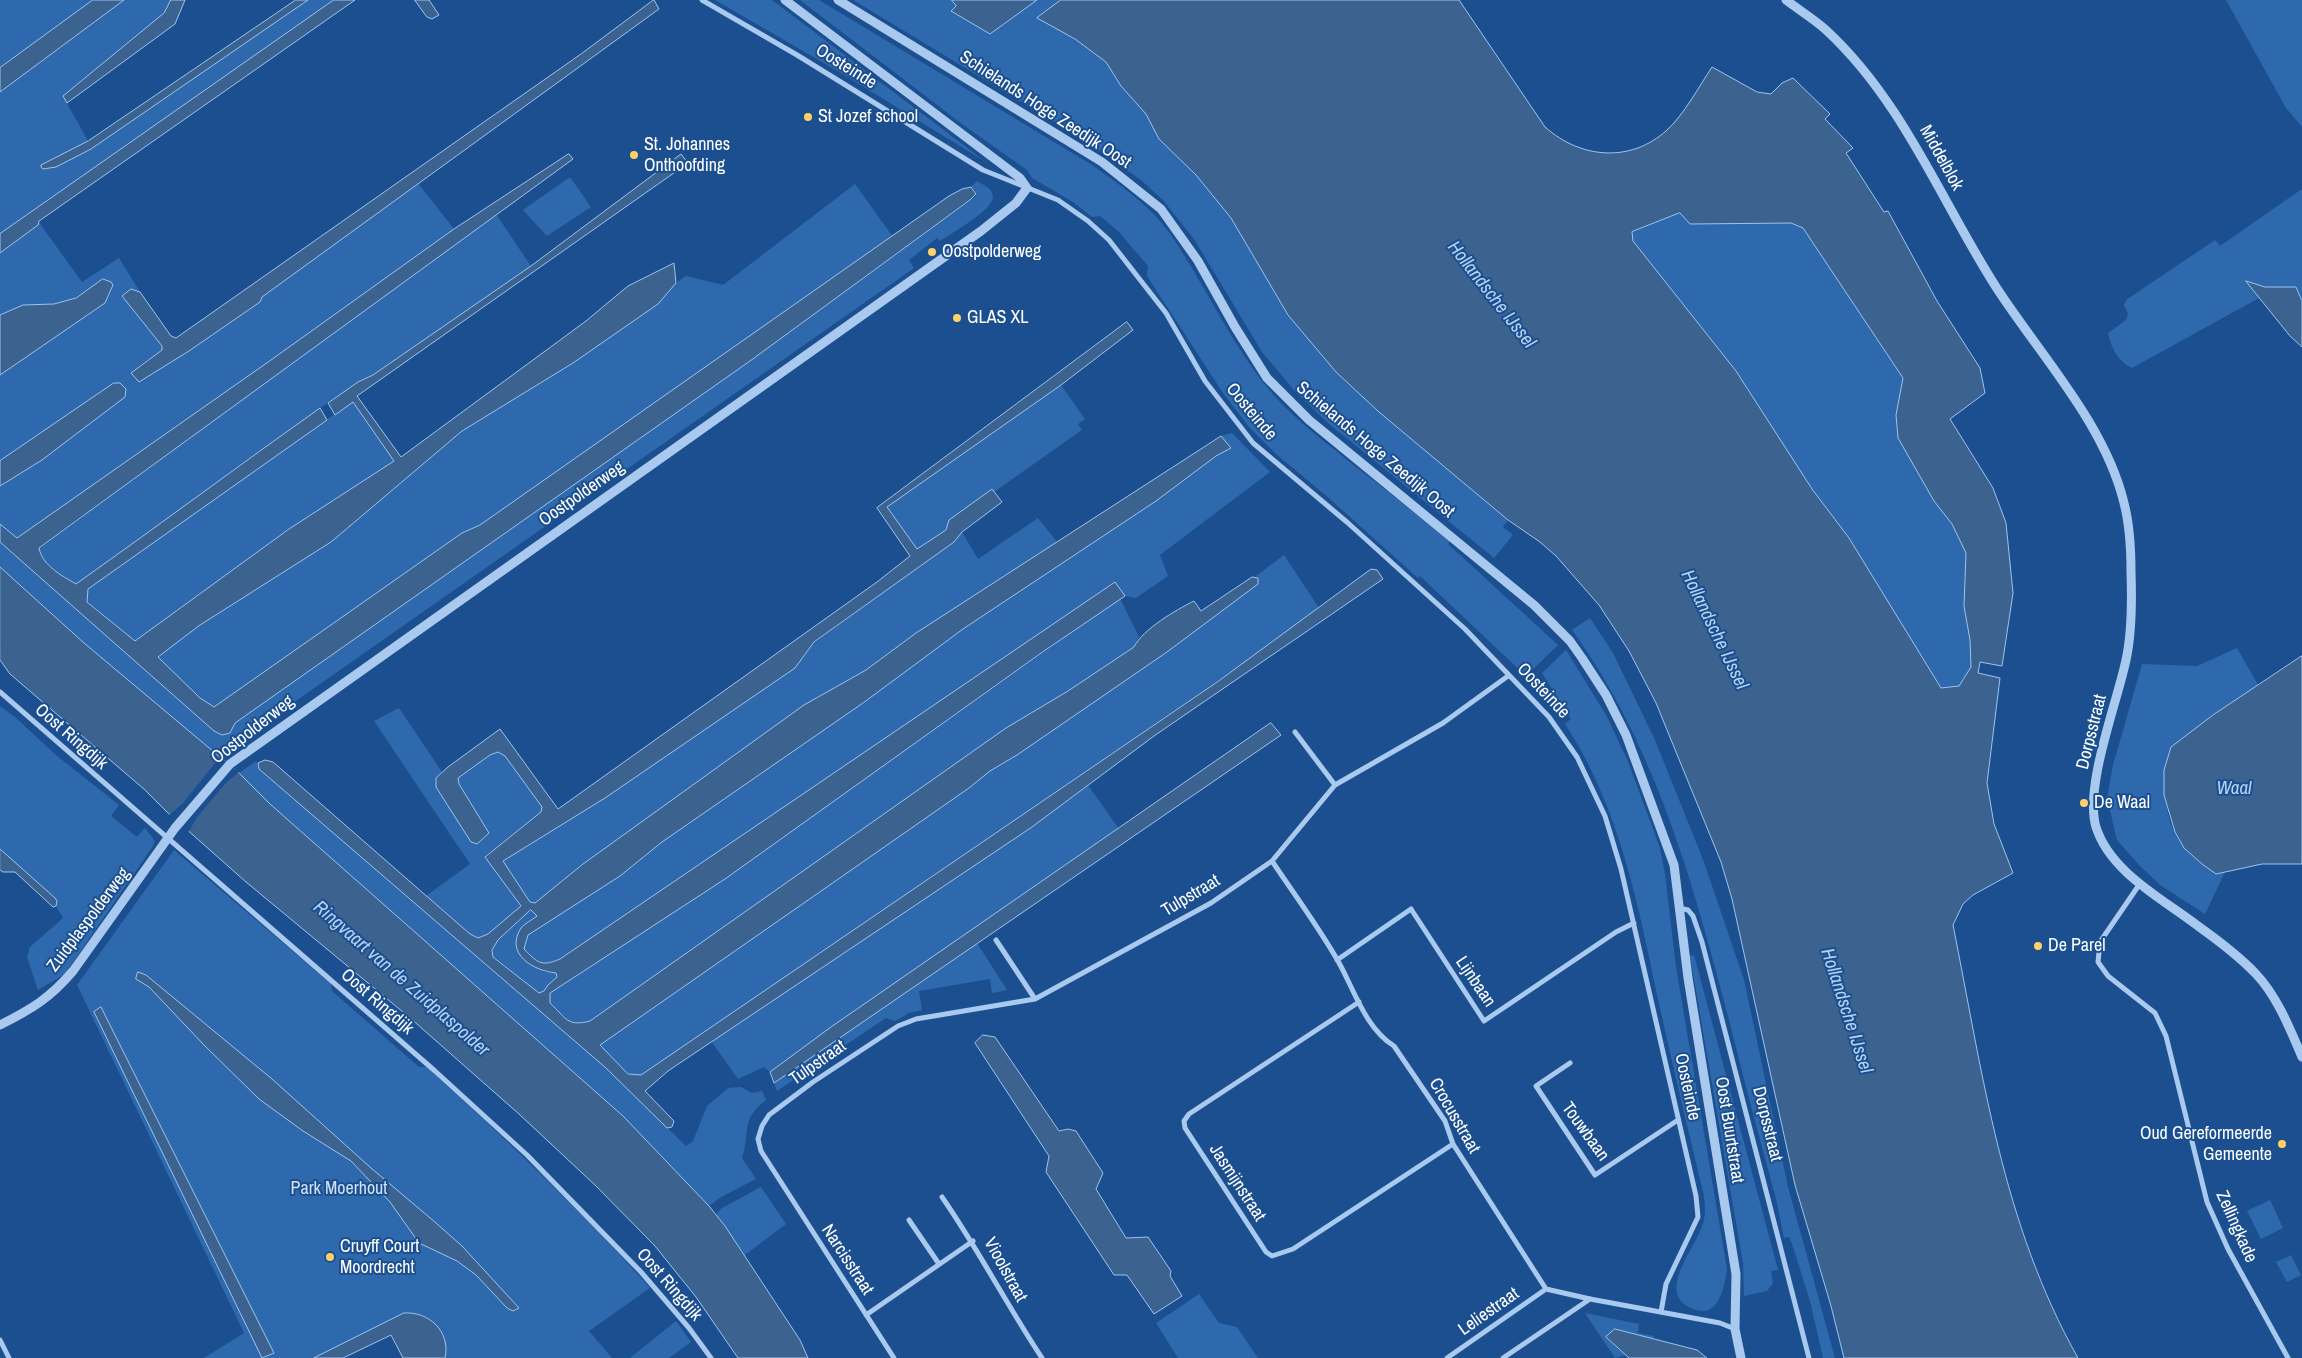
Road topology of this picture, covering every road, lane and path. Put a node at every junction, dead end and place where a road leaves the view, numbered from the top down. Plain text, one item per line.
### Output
1 (702, 0) edge
2 (785, 0) edge
3 (838, 0) edge
4 (1786, 0) edge
5 (1027, 188) junction
6 (2043, 353) joint
7 (1508, 676) junction
8 (0, 692) edge
9 (1295, 732) dead end
10 (1335, 786) junction
11 (168, 839) junction
12 (1272, 861) junction
13 (2139, 885) junction
14 (1678, 908) junction
15 (1634, 923) junction
16 (996, 940) dead end
17 (1337, 960) junction
18 (1036, 998) junction
19 (1359, 1002) junction
20 (0, 1025) edge
21 (2302, 1057) edge
22 (1570, 1063) dead end
23 (1678, 1120) junction
24 (1453, 1144) junction
25 (776, 1176) joint
26 (942, 1197) dead end
27 (909, 1220) dead end
28 (972, 1241) junction
29 (939, 1264) junction
30 (1546, 1289) junction
31 (1590, 1299) junction
32 (1661, 1312) junction
33 (866, 1315) junction
34 (1735, 1329) junction
35 (0, 1340) edge
36 (9, 1358) edge
37 (711, 1358) edge
38 (894, 1358) edge
39 (1042, 1358) edge
40 (1447, 1358) edge
41 (1503, 1358) edge
42 (1741, 1358) edge
43 (1809, 1358) edge
44 (2288, 1358) edge

1 - 5 street, Oosteinde
2 - 5 street, Oosteinde
3 - 14 street, Schielands Hoge Zeedijk Oost
4 - 6 street, Middelblok
5 - 7 street, Oosteinde
5 - 11 street, Oostpolderweg
6 - 13 street, Dorpsstraat
7 - 10 street, Tulpstraat
7 - 15 street, Oosteinde
8 - 11 street, Oost Ringdijk
9 - 10 street
10 - 12 street, Tulpstraat
11 - 20 street, Zuidplaspolderweg
11 - 37 street, Oost Ringdijk
12 - 17 street, Crocusstraat
12 - 18 street, Tulpstraat
13 - 21 street, Dorpsstraat
13 - 44 street, Zellingkade
14 - 34 street, Oost Buurtstraat
14 - 43 street, Dorpsstraat
15 - 17 street, Lijnbaan
15 - 23 street, Oosteinde
16 - 18 street
17 - 19 street, Crocusstraat
18 - 25 street, Tulpstraat
19 - 24 street, Crocusstraat
19 - 24 street, Jasmijnstraat
22 - 23 street, Touwbaan
23 - 32 street, Oosteinde
24 - 30 street, Crocusstraat
25 - 33 street, Narcisstraat
26 - 28 street, Vioolstraat
27 - 29 street
28 - 29 street
28 - 39 street, Vioolstraat
29 - 33 street
30 - 31 street
30 - 40 street, Leliestraat
31 - 32 street
31 - 41 street
32 - 34 street
33 - 38 street, Narcisstraat
34 - 42 street, Oost Buurtstraat
35 - 36 street

